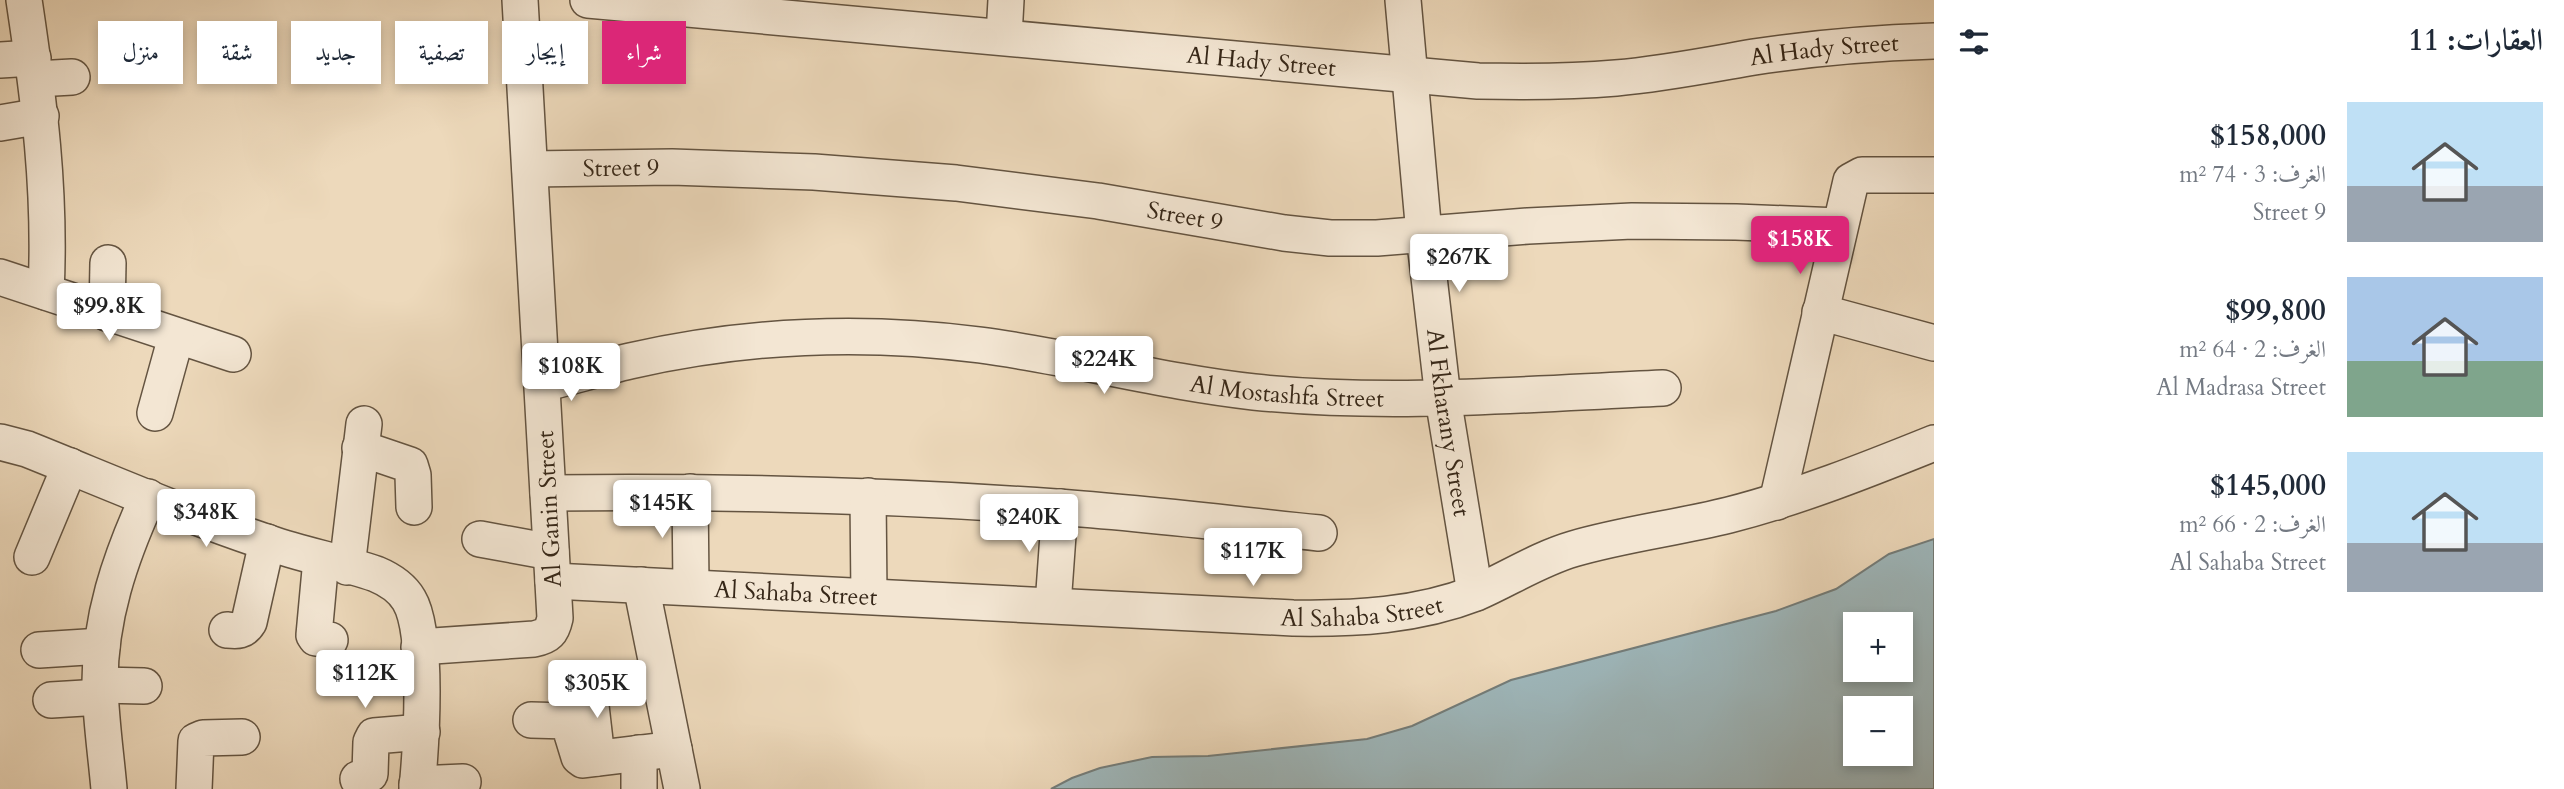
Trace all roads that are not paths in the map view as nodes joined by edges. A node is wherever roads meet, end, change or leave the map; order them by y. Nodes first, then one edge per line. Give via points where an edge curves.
1 (24, 0) edge
2 (520, 0) edge
3 (588, 0) edge
4 (1006, 0) edge
5 (1403, 0) edge
6 (1004, 36) junction
7 (1934, 41) edge
8 (23, 66) edge
9 (72, 76) dead end
10 (1409, 76) junction
11 (41, 116) junction
12 (0, 123) edge
13 (530, 169) junction
14 (1934, 175) edge
15 (1839, 226) junction
16 (1424, 234) junction
17 (108, 263) dead end
18 (0, 277) edge
19 (46, 292) junction
20 (1821, 312) junction
21 (107, 313) junction
22 (176, 337) junction
23 (1934, 343) edge
24 (233, 354) dead end
25 (542, 384) junction
26 (1663, 388) dead end
27 (1443, 398) junction
28 (155, 413) dead end
29 (0, 442) edge
30 (1934, 443) edge
31 (69, 466) junction
32 (690, 492) junction
33 (548, 493) junction
34 (869, 496) junction
35 (148, 497) junction
36 (1777, 502) junction
37 (414, 506) dead end
38 (1060, 507) junction
39 (1319, 533) dead end
40 (480, 539) dead end
41 (267, 542) junction
42 (32, 557) dead end
43 (334, 563) junction
44 (552, 566) junction
45 (641, 585) junction
46 (691, 587) junction
47 (1475, 593) junction
48 (869, 596) junction
49 (1053, 605) junction
50 (227, 630) dead end
51 (330, 640) dead end
52 (102, 646) junction
53 (419, 647) junction
54 (39, 650) dead end
55 (144, 686) dead end
56 (100, 691) junction
57 (51, 700) dead end
58 (591, 706) dead end
59 (531, 720) dead end
60 (422, 732) junction
61 (242, 737) dead end
62 (674, 749) junction
63 (639, 753) junction
64 (597, 758) junction
65 (358, 779) dead end
66 (463, 782) dead end
67 (417, 787) edge
68 (108, 789) edge
69 (194, 789) edge
70 (639, 789) edge
71 (682, 789) edge

1 - 8 street
2 - 13 street, Al Ganin Street
3 - 6 street, Al Hady Street
4 - 6 street
5 - 10 street, Al Fkharany Street
6 - 10 street, Al Hady Street
7 - 10 street, Al Hady Street via 1817,48 1616,78 1547,82
8 - 9 street
8 - 11 street
10 - 16 street, Al Fkharany Street
11 - 12 street
11 - 19 street via 48,204
13 - 16 street, Street 9 via 814,172 1098,201 1330,238
13 - 25 street, Al Ganin Street
14 - 15 street via 1855,178
15 - 16 street, Street 9 via 1632,221
15 - 20 street
16 - 27 street, Al Fkharany Street
17 - 21 street
18 - 19 street
19 - 21 street
20 - 23 street
20 - 36 street
21 - 22 street
22 - 24 street
22 - 28 street
25 - 27 street, Al Mostashfa Street via 717,345 804,337 892,337 979,345 1255,392
25 - 33 street, Al Ganin Street
26 - 27 street, Al Mostashfa Street
27 - 47 street, Al Fkharany Street
29 - 31 street
30 - 36 street, Al Sahaba Street
31 - 35 street
31 - 42 street
32 - 33 street
32 - 34 street
32 - 46 street
33 - 44 street, Al Ganin Street
34 - 38 street
34 - 48 street
35 - 41 street
35 - 52 street via 126,546
36 - 47 street, Al Sahaba Street via 1570,550
37 - 43 street via 413,469 362,436
38 - 39 street
38 - 49 street
40 - 44 street, Al Sahaba Street
41 - 43 street
41 - 50 street via 249,622 238,631
43 - 51 street via 314,635
43 - 53 street via 395,585 409,600
44 - 45 street, Al Sahaba Street
44 - 53 street, Al Ganin Street via 555,618 545,637
45 - 46 street, Al Sahaba Street
45 - 62 street
46 - 48 street, Al Sahaba Street
47 - 49 street, Al Sahaba Street via 1416,611 1355,619
48 - 49 street, Al Sahaba Street
52 - 54 street
52 - 56 street
53 - 60 street
55 - 56 street
56 - 57 street
56 - 68 street
58 - 64 street
59 - 64 street via 566,720 580,758
60 - 65 street via 374,736 370,774
60 - 67 street
61 - 69 street via 196,741
62 - 63 street
62 - 71 street
63 - 64 street
63 - 70 street
66 - 67 street

